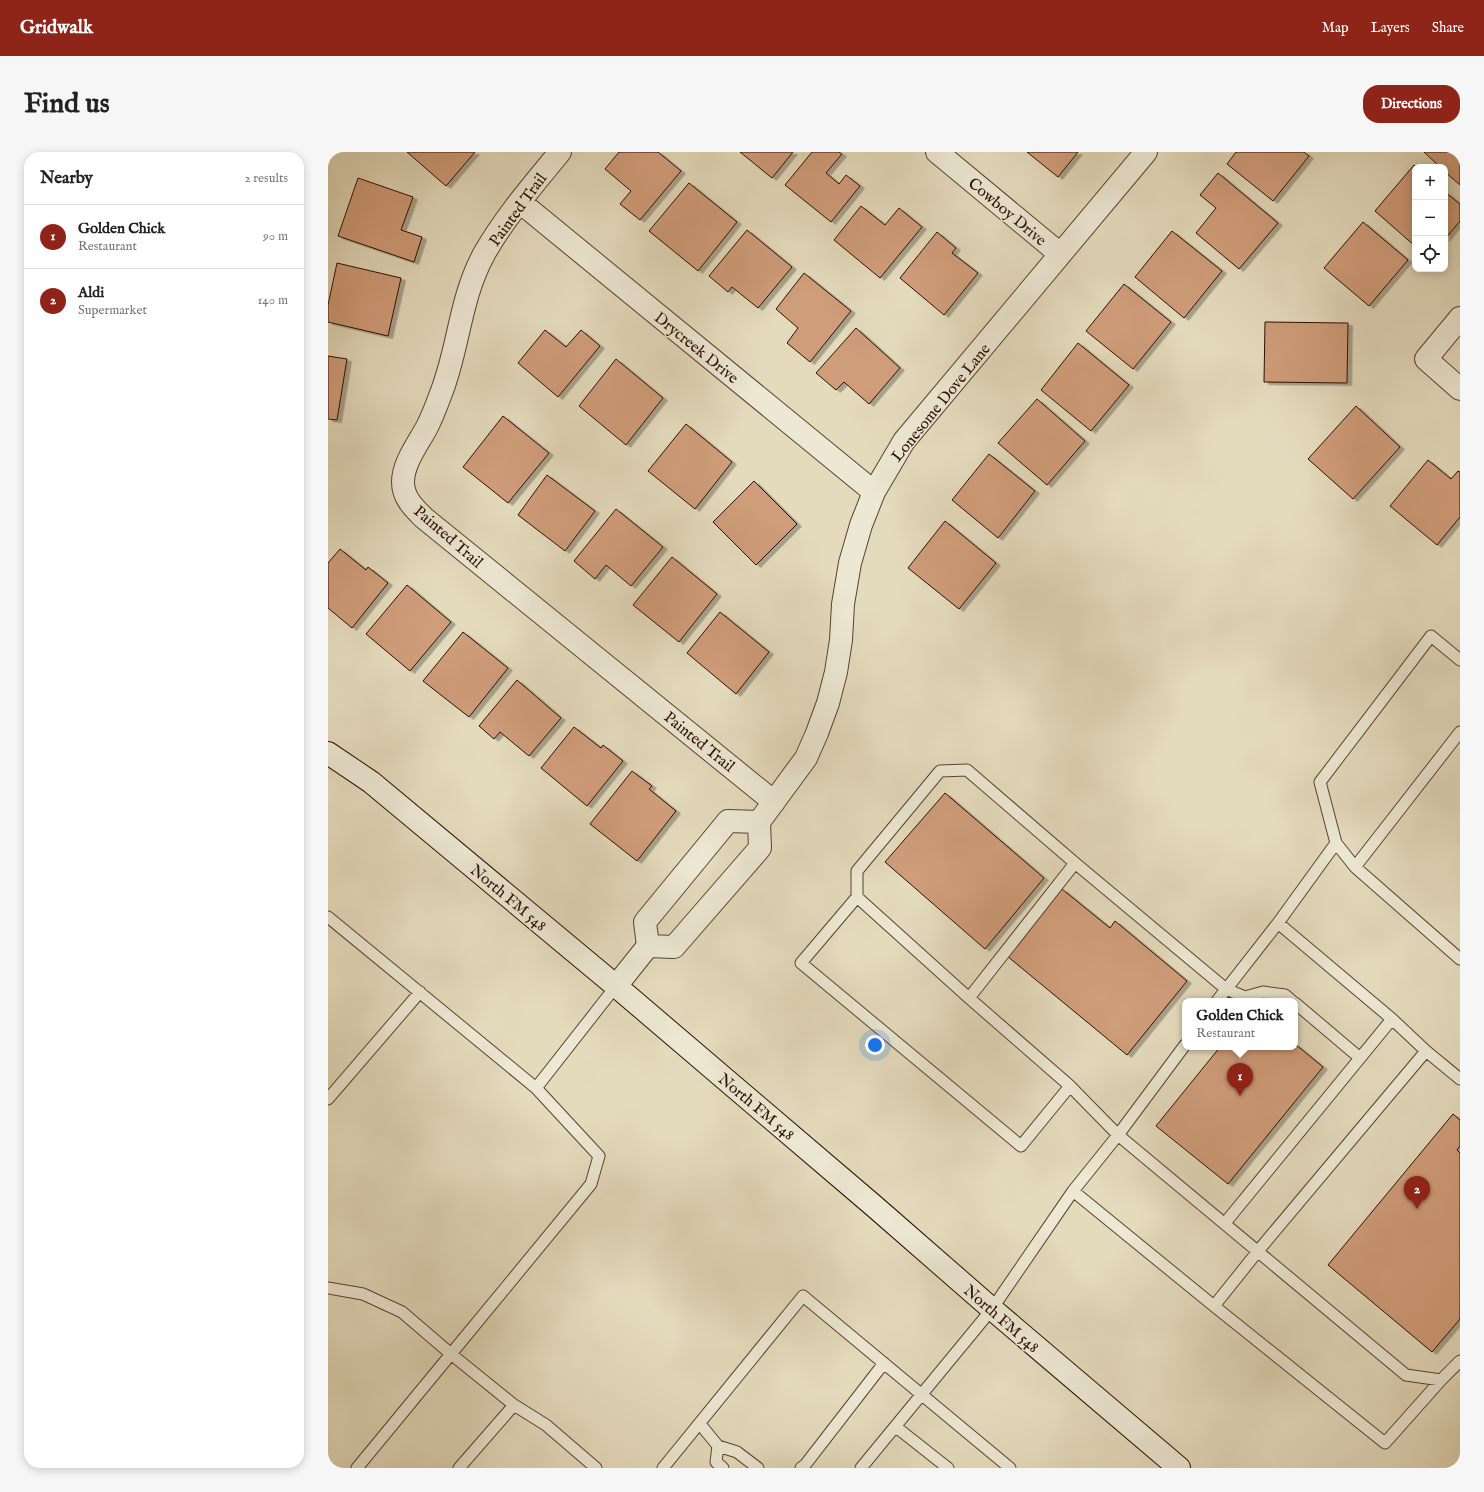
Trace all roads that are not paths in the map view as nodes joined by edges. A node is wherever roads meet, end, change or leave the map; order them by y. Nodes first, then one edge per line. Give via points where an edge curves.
1 (560, 152) edge
2 (938, 152) edge
3 (1146, 152) edge
4 (520, 202) junction
5 (1060, 254) junction
6 (1460, 318) edge
7 (1460, 389) edge
8 (874, 492) junction
9 (1460, 660) edge
10 (1460, 732) edge
11 (328, 753) edge
12 (774, 802) junction
13 (759, 822) junction
14 (1336, 843) junction
15 (1075, 863) junction
16 (1355, 867) junction
17 (857, 897) junction
18 (328, 916) edge
19 (1278, 923) junction
20 (648, 946) junction
21 (1460, 959) edge
22 (616, 986) junction
23 (1226, 989) junction
24 (420, 992) junction
25 (969, 998) junction
26 (1219, 998) edge
27 (1288, 998) edge
28 (1298, 1006) edge
29 (1392, 1019) junction
30 (1182, 1048) edge
31 (1426, 1051) junction
32 (1360, 1058) junction
33 (1460, 1079) edge
34 (1070, 1086) junction
35 (536, 1088) junction
36 (328, 1099) edge
37 (1118, 1135) junction
38 (1073, 1191) junction
39 (1225, 1223) junction
40 (1258, 1251) junction
41 (328, 1288) edge
42 (1214, 1306) junction
43 (992, 1309) junction
44 (452, 1354) junction
45 (1460, 1361) edge
46 (884, 1363) junction
47 (1441, 1380) junction
48 (922, 1394) junction
49 (514, 1405) junction
50 (700, 1424) junction
51 (896, 1427) junction
52 (718, 1446) junction
53 (358, 1468) edge
54 (458, 1468) edge
55 (596, 1468) edge
56 (663, 1468) edge
57 (722, 1468) edge
58 (758, 1468) edge
59 (800, 1468) edge
60 (861, 1468) edge
61 (948, 1468) edge
62 (1010, 1468) edge
63 (1179, 1468) edge

1 - 4 street, Painted Trail
2 - 5 street, Cowboy Drive
3 - 5 street, Lonesome Dove Lane
4 - 8 street, Drycreek Drive
4 - 12 street, Painted Trail via 497,232 483,256 473,281 462,310 450,370 427,426 405,468 403,483 406,495 412,506 424,518
5 - 8 street, Lonesome Dove Lane via 904,441
6 - 7 street via 1426,359
8 - 12 street, Lonesome Dove Lane via 850,564 836,672 828,703 806,758
9 - 14 lane via 1431,636 1320,782
10 - 16 lane
11 - 22 street, North FM 548 via 371,782
12 - 13 street, Lonesome Dove Lane
13 - 20 street via 760,848 674,947
13 - 20 street via 728,822 644,922
14 - 16 lane
14 - 19 lane
15 - 17 lane via 967,770 940,771 857,871
15 - 23 lane
15 - 25 lane
16 - 21 lane
17 - 25 lane
17 - 34 lane via 801,963 1021,1146
18 - 24 lane
19 - 23 lane
19 - 29 lane
20 - 22 street
22 - 35 lane
22 - 43 street, North FM 548
23 - 26 lane
23 - 27 lane via 1245,997 1263,992
24 - 35 lane
24 - 36 lane
25 - 34 lane
28 - 32 lane
29 - 31 lane
29 - 32 lane
30 - 37 lane
31 - 33 lane
31 - 40 lane
32 - 39 lane
34 - 37 lane
35 - 44 lane via 599,1156 591,1184
37 - 38 lane
37 - 39 lane
38 - 42 lane
38 - 43 lane
39 - 40 lane
40 - 42 lane
40 - 47 lane via 1406,1375
41 - 44 lane via 363,1294 402,1312
42 - 47 lane via 1385,1443
43 - 48 lane
43 - 63 street, North FM 548
44 - 49 lane
44 - 53 lane
45 - 47 lane
46 - 48 lane
46 - 50 lane via 803,1296
46 - 59 lane via 805,1465
48 - 51 lane
48 - 62 lane
49 - 54 lane
49 - 55 lane via 546,1425
50 - 52 lane
50 - 56 lane
51 - 60 lane
51 - 61 lane
52 - 57 lane via 716,1462
52 - 58 lane via 737,1452

